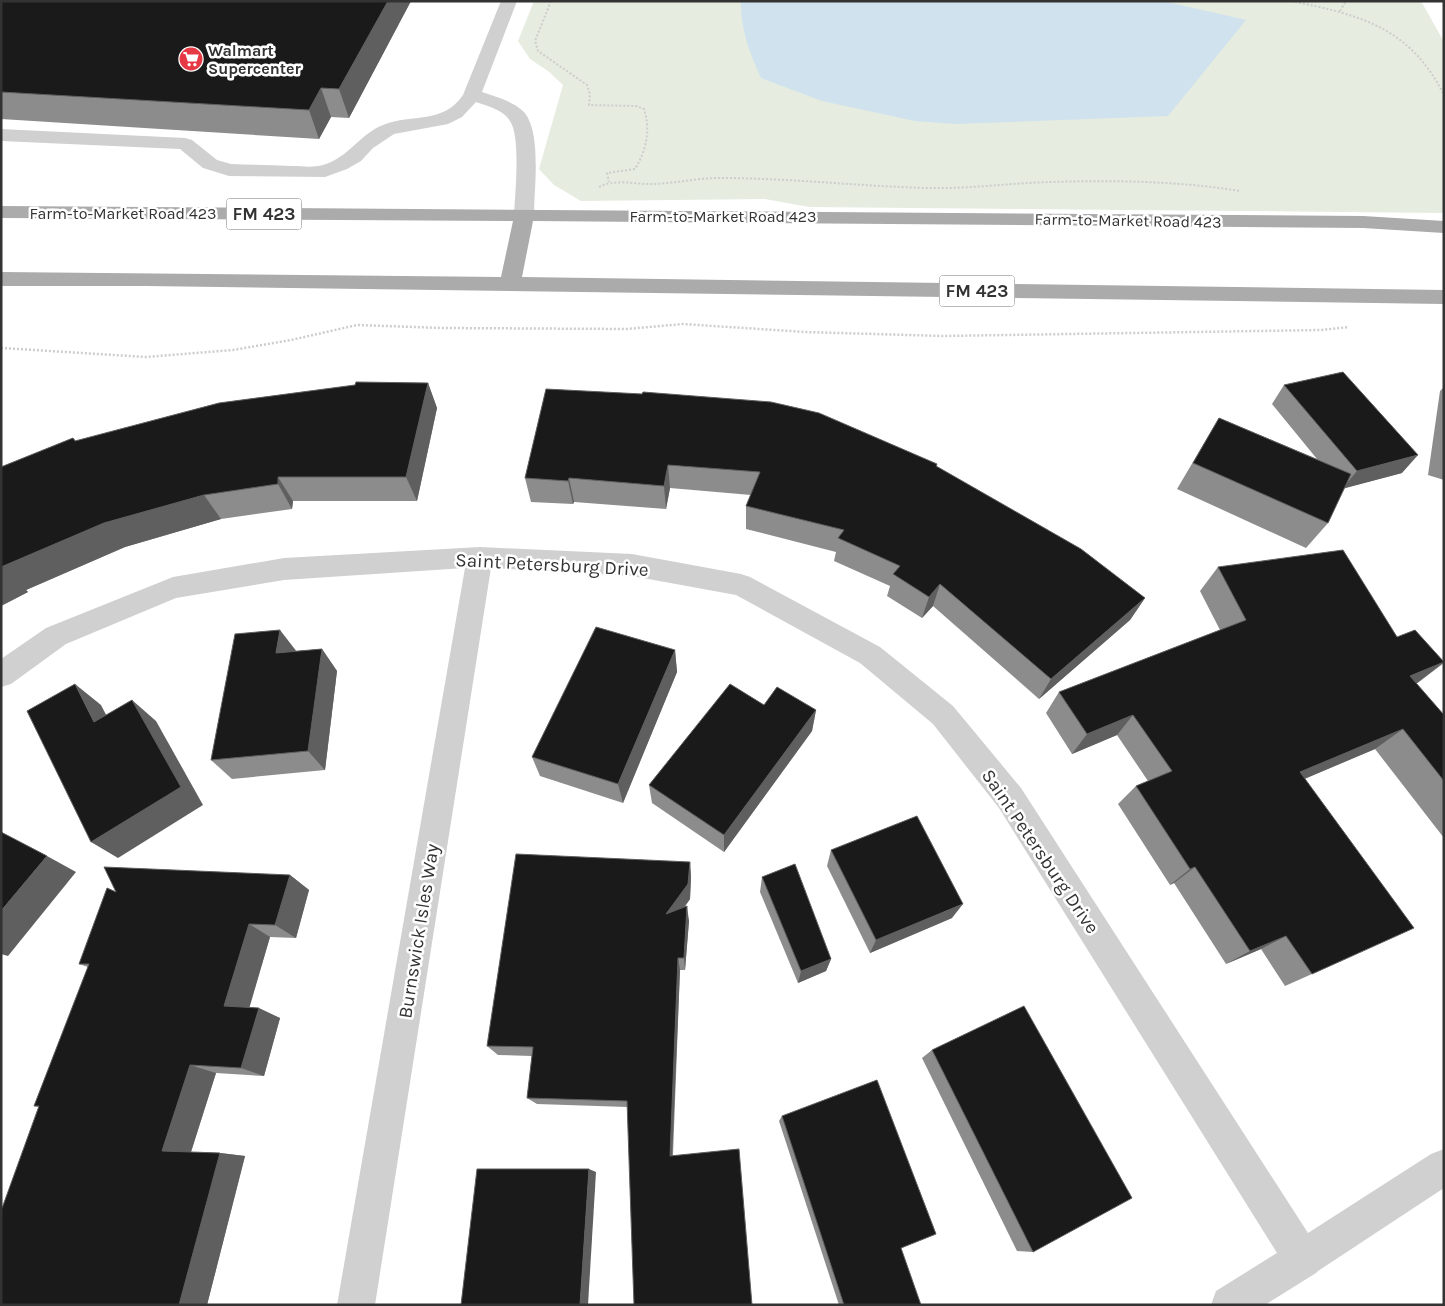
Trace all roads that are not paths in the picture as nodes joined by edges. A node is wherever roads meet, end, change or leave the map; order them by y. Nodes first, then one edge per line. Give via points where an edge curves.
1 (509, 1) edge
2 (472, 95) junction
3 (1, 135) edge
4 (1, 212) edge
5 (524, 215) junction
6 (1444, 227) edge
7 (1, 279) edge
8 (510, 284) junction
9 (1444, 297) edge
10 (480, 556) junction
11 (1, 676) edge
12 (1444, 1167) edge
13 (1303, 1260) junction
14 (356, 1305) edge
15 (1230, 1305) edge

1 - 2 street
2 - 3 street via 456,114 442,120 389,129 378,134 354,157 325,171 229,170 210,164 185,144
2 - 5 street via 504,106 519,117 525,139
4 - 5 main road, Farm-to-Market Road 423 / FM 423
5 - 6 main road, Farm-to-Market Road 423 / FM 423 via 1363,222
5 - 8 main road
7 - 8 main road, FM 423
8 - 9 main road, FM 423
10 - 11 street, Saint Petersburg Drive via 284,569 173,588 56,636
10 - 13 street, Saint Petersburg Drive via 632,565 741,584 870,655 943,715 1010,798
10 - 14 street, Burnswick Isles Way
12 - 13 street
13 - 15 street

